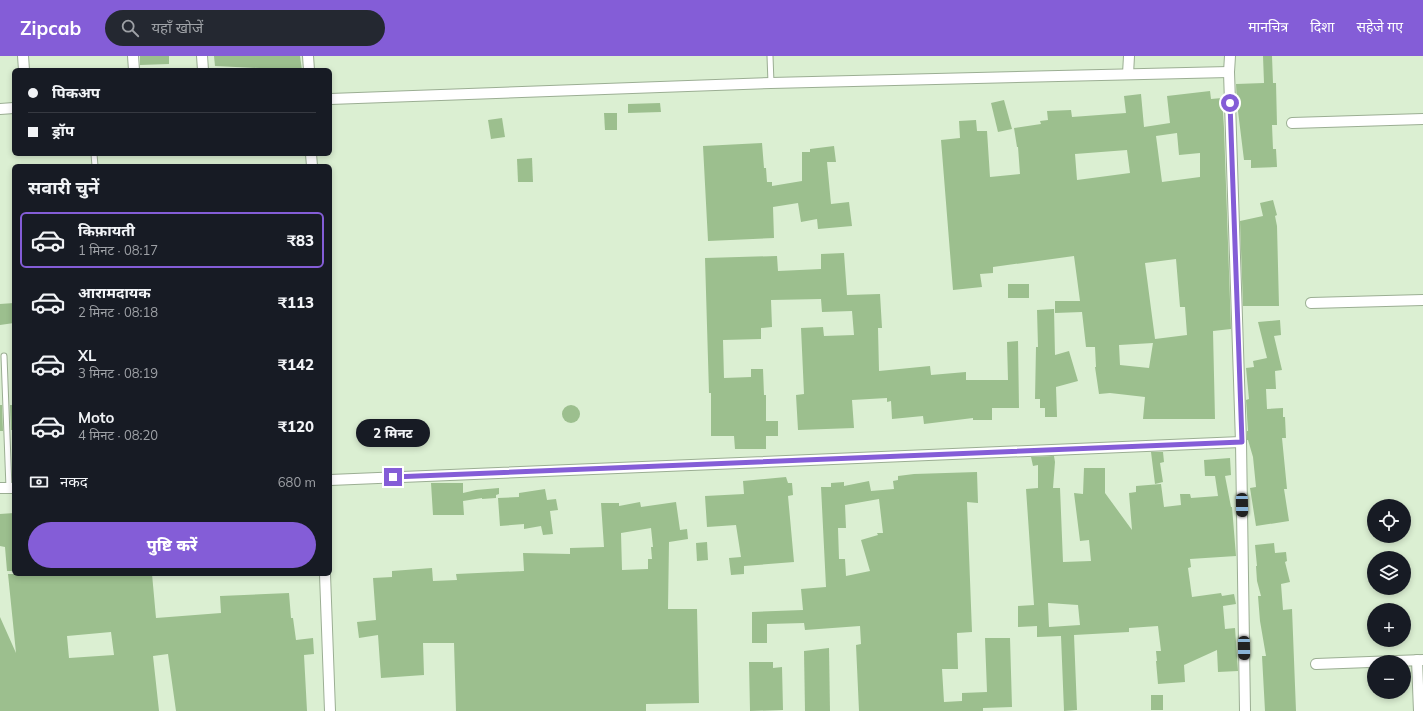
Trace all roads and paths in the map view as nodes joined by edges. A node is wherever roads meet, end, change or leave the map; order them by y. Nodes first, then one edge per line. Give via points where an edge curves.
1 (23, 56) edge
2 (133, 56) edge
3 (202, 56) edge
4 (308, 56) edge
5 (770, 56) edge
6 (1128, 56) edge
7 (1230, 56) edge
8 (24, 68) edge
9 (134, 68) edge
10 (203, 68) edge
11 (309, 68) edge
12 (1229, 72) junction
13 (1128, 74) junction
14 (771, 83) junction
15 (332, 99) edge
16 (12, 108) edge
17 (0, 109) edge
18 (1423, 119) edge
19 (1292, 123) dead end
20 (1423, 300) edge
21 (1311, 303) dead end
22 (4, 356) dead end
23 (1242, 442) junction
24 (332, 480) edge
25 (8, 488) edge
26 (325, 576) edge
27 (1420, 660) edge
28 (1316, 664) dead end
29 (330, 711) edge
30 (1245, 711) edge
31 (1419, 711) edge

1 - 8 street
2 - 9 street
3 - 10 street
4 - 11 street
5 - 14 lane
6 - 13 street
7 - 12 street
12 - 13 street
12 - 23 street
13 - 14 street
14 - 15 street
16 - 17 street
18 - 19 street
20 - 21 street
22 - 25 lane
23 - 24 street
23 - 30 street
26 - 29 street
27 - 28 street
27 - 31 street

